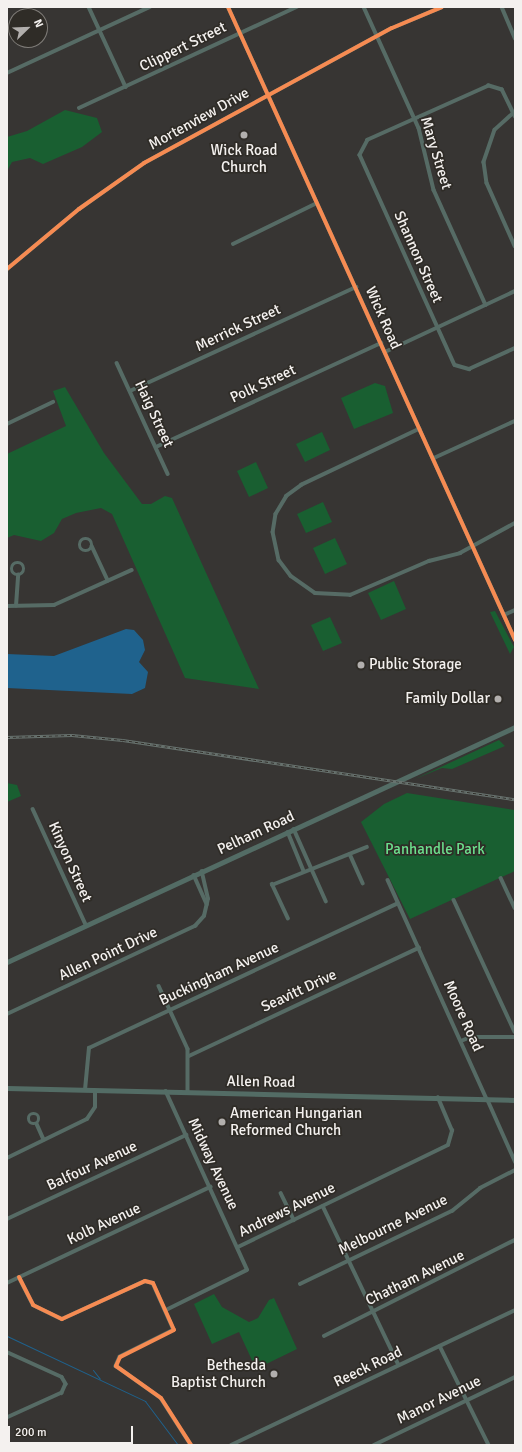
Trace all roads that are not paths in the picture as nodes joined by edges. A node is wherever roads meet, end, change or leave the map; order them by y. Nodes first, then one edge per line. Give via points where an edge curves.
1 (89, 7) edge
2 (150, 7) edge
3 (228, 7) edge
4 (297, 7) edge
5 (364, 7) edge
6 (442, 7) edge
7 (502, 7) edge
8 (100, 30) junction
9 (239, 33) junction
10 (376, 36) junction
11 (515, 38) edge
12 (7, 73) edge
13 (126, 87) junction
14 (268, 95) junction
15 (79, 108) dead end
16 (514, 114) edge
17 (415, 119) junction
18 (317, 203) junction
19 (233, 244) dead end
20 (515, 246) edge
21 (7, 269) edge
22 (356, 287) junction
23 (515, 291) edge
24 (486, 305) junction
25 (438, 328) junction
26 (381, 344) junction
27 (515, 348) edge
28 (385, 352) junction
29 (117, 363) dead end
30 (130, 391) junction
31 (53, 402) dead end
32 (515, 421) edge
33 (7, 424) edge
34 (421, 429) junction
35 (156, 447) junction
36 (434, 458) junction
37 (168, 474) dead end
38 (515, 523) edge
39 (92, 545) dead end
40 (474, 546) junction
41 (132, 570) dead end
42 (18, 575) dead end
43 (108, 581) junction
44 (7, 606) edge
45 (16, 606) junction
46 (515, 610) edge
47 (504, 615) junction
48 (515, 640) edge
49 (515, 727) edge
50 (33, 809) dead end
51 (294, 829) junction
52 (288, 832) junction
53 (367, 847) dead end
54 (350, 854) junction
55 (311, 869) junction
56 (304, 871) junction
57 (202, 872) junction
58 (194, 875) junction
59 (501, 878) dead end
60 (388, 880) dead end
61 (363, 883) dead end
62 (454, 900) dead end
63 (326, 901) dead end
64 (398, 903) junction
65 (206, 904) junction
66 (515, 908) edge
67 (288, 919) dead end
68 (86, 925) junction
69 (419, 948) junction
70 (7, 962) edge
71 (158, 986) dead end
72 (170, 1010) junction
73 (7, 1014) edge
74 (515, 1032) edge
75 (515, 1037) edge
76 (461, 1041) junction
77 (188, 1056) junction
78 (7, 1088) edge
79 (85, 1090) junction
80 (95, 1090) junction
81 (166, 1092) junction
82 (188, 1092) junction
83 (438, 1098) junction
84 (487, 1099) junction
85 (515, 1100) edge
86 (37, 1124) dead end
87 (186, 1135) junction
88 (44, 1140) junction
89 (7, 1158) edge
90 (515, 1162) edge
91 (515, 1170) edge
92 (210, 1187) junction
93 (281, 1193) dead end
94 (323, 1206) junction
95 (7, 1219) edge
96 (294, 1220) junction
97 (515, 1240) edge
98 (238, 1247) junction
99 (350, 1260) junction
100 (20, 1276) junction
101 (7, 1283) edge
102 (300, 1284) dead end
103 (166, 1310) junction
104 (515, 1310) edge
105 (374, 1312) junction
106 (324, 1336) dead end
107 (440, 1346) junction
108 (8, 1353) edge
109 (399, 1365) junction
110 (515, 1377) edge
111 (467, 1400) junction
112 (7, 1418) edge
113 (191, 1445) edge
114 (231, 1445) edge
115 (374, 1445) edge
116 (489, 1445) edge

1 - 8 street
2 - 8 street
3 - 9 street, Wick Road
4 - 9 street, Clippert Street
5 - 10 street, Mary Street
6 - 10 street, Mortenview Drive
7 - 11 street
8 - 12 street
8 - 13 street
9 - 13 street, Clippert Street
9 - 14 street, Wick Road
10 - 14 street, Mortenview Drive
10 - 17 street, Mary Street
13 - 15 street, Clippert Street
14 - 18 street, Wick Road
14 - 21 street, Mortenview Drive via 125,175
16 - 17 street via 496,86 487,86
16 - 20 street via 494,130 484,162 487,183
17 - 24 street, Mary Street via 434,190
17 - 25 street, Shannon Street via 368,140 360,150
18 - 19 street
18 - 22 street, Wick Road
22 - 26 street, Wick Road
22 - 30 street, Merrick Street
23 - 24 street
24 - 25 street
25 - 27 street, Shannon Street via 453,362 462,369
25 - 28 street
26 - 28 street, Wick Road
26 - 35 street, Polk Street
28 - 34 street, Wick Road
29 - 30 street, Haig Street
30 - 35 street, Haig Street
31 - 33 street
32 - 36 street
34 - 36 street, Wick Road
34 - 40 street via 290,493 273,524 274,543 280,561 305,588 341,596
35 - 37 street, Haig Street
36 - 40 street, Wick Road
38 - 40 street
39 - 43 street
40 - 47 street, Wick Road
41 - 43 street
42 - 45 street
43 - 45 street via 54,605
44 - 45 street
46 - 47 street
47 - 48 street, Wick Road
49 - 51 main road, Pelham Road
50 - 68 street, Kinyon Street
51 - 52 main road, Pelham Road
51 - 55 street
52 - 56 street
52 - 57 main road, Pelham Road
53 - 54 street
54 - 55 street
54 - 61 street
55 - 56 street
55 - 63 street
56 - 67 street via 272,884
57 - 58 main road, Pelham Road
57 - 65 street, Allen Point Drive via 208,887
58 - 65 street
58 - 68 main road, Pelham Road
59 - 66 street
60 - 64 street, Moore Road
62 - 74 street
64 - 69 street, Moore Road
64 - 72 street, Buckingham Avenue
65 - 73 street, Allen Point Drive via 204,916 190,930
68 - 70 main road, Pelham Road
69 - 76 street, Moore Road
69 - 77 street, Seavitt Drive
71 - 72 street
72 - 77 street
72 - 79 street, Buckingham Avenue via 88,1049
75 - 76 street via 470,1037
76 - 84 street, Moore Road
77 - 82 street
78 - 79 main road, Allen Road
79 - 80 main road, Allen Road
80 - 81 main road, Allen Road
80 - 88 street via 95,1107 87,1119
81 - 82 main road, Allen Road
81 - 87 street, Midway Avenue
82 - 83 main road, Allen Road
83 - 84 main road, Allen Road
83 - 94 street, Andrews Avenue via 452,1131 448,1145
84 - 85 main road, Allen Road
84 - 90 street, Moore Road
86 - 88 street
87 - 92 street, Midway Avenue
87 - 95 street, Balfour Avenue
88 - 89 street
91 - 99 street, Melbourne Avenue via 480,1188 452,1211
92 - 98 street, Midway Avenue
92 - 100 street, Kolb Avenue
93 - 96 street
94 - 96 street, Andrews Avenue
94 - 99 street
96 - 98 street, Andrews Avenue
97 - 105 street, Chatham Avenue
98 - 103 street, Andrews Avenue via 247,1266 244,1272
99 - 102 street, Melbourne Avenue
99 - 105 street
100 - 101 street, Kolb Avenue
100 - 103 street via 33,1305 60,1319 148,1280 153,1283
103 - 113 street via 173,1332 120,1357 116,1366 161,1398
104 - 107 street, Reeck Road
105 - 106 street, Chatham Avenue
105 - 109 street
107 - 109 street, Reeck Road
107 - 111 street
108 - 112 street via 62,1377 66,1387 62,1393
109 - 114 street, Reeck Road
110 - 111 street, Manor Avenue
111 - 115 street, Manor Avenue
111 - 116 street

